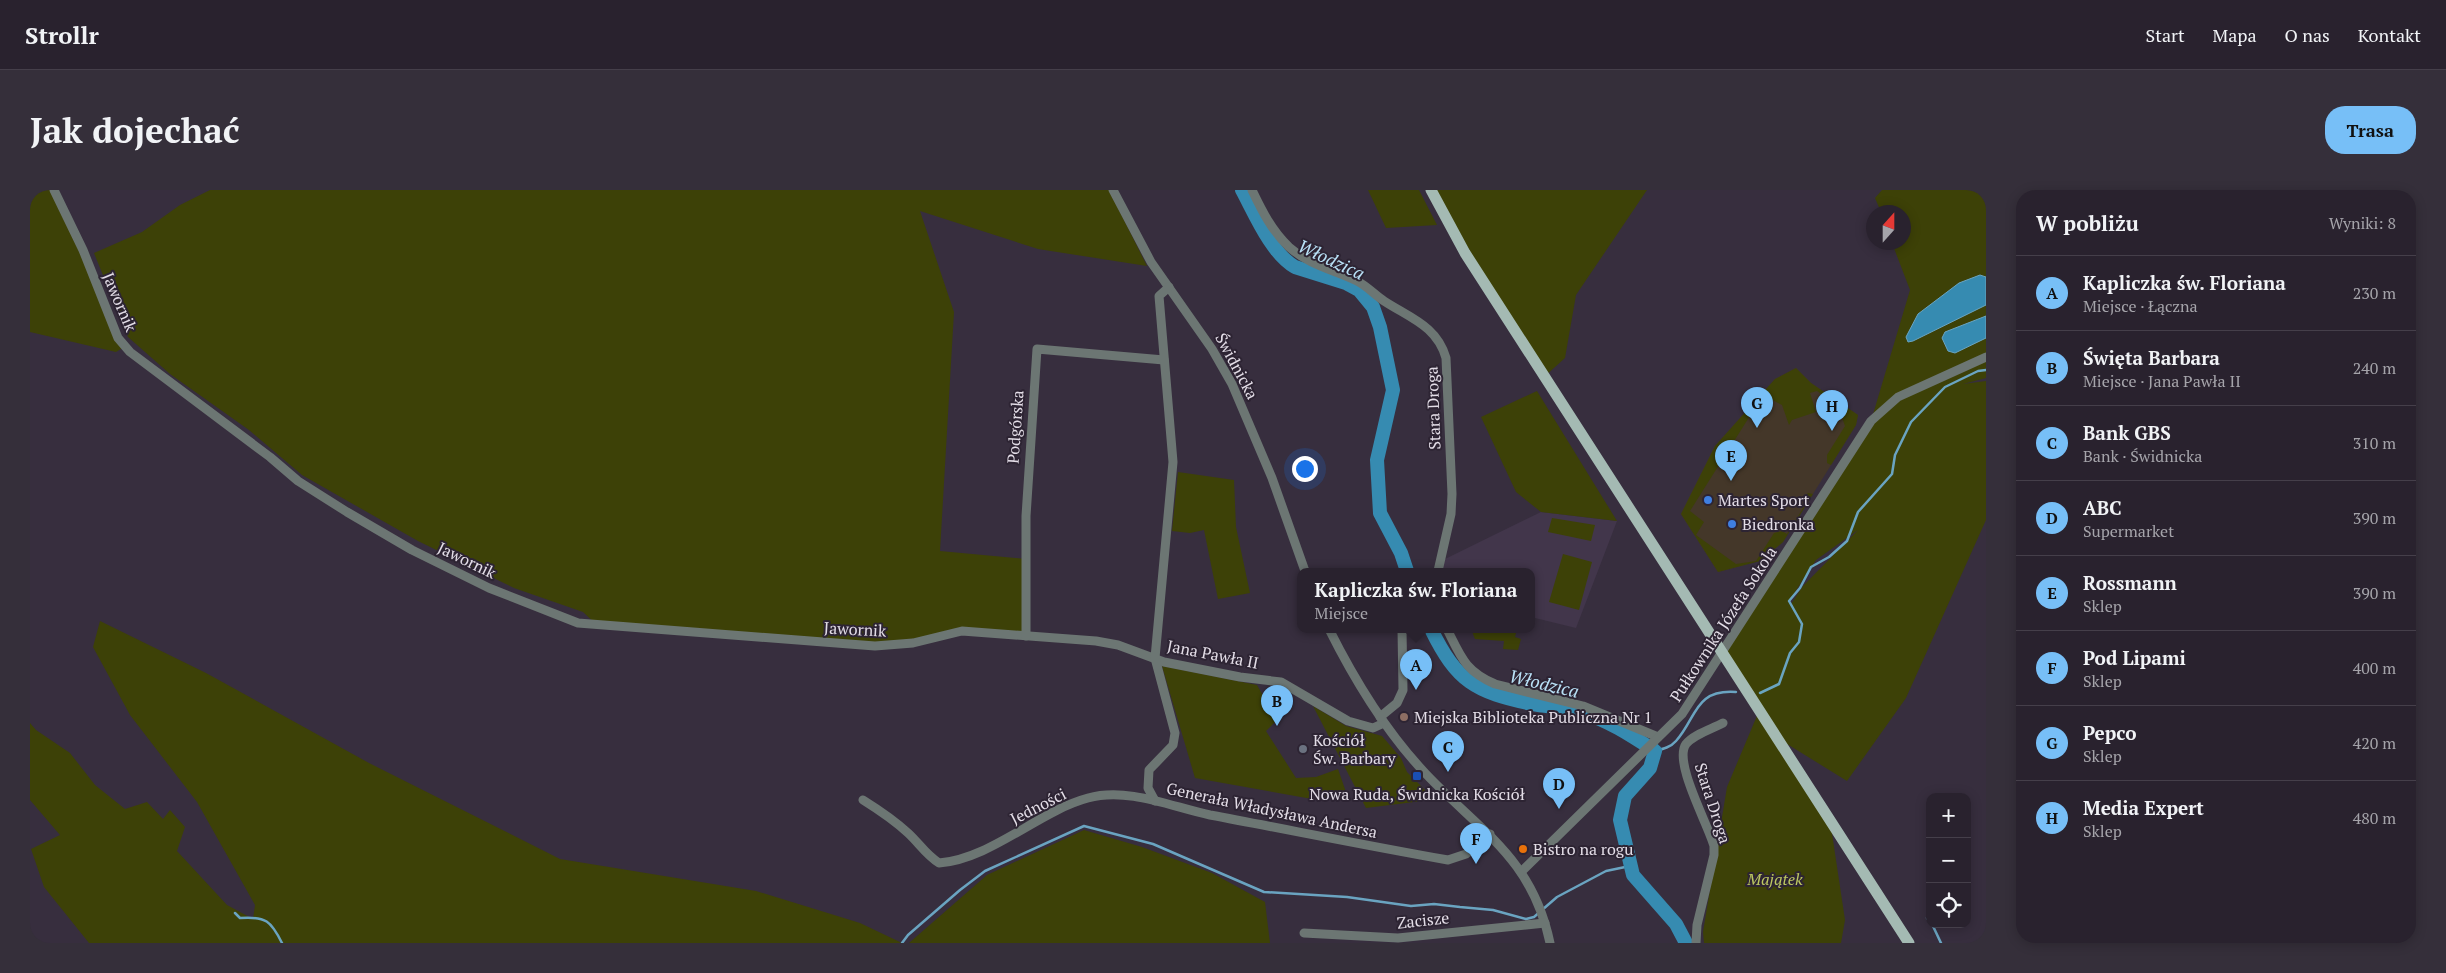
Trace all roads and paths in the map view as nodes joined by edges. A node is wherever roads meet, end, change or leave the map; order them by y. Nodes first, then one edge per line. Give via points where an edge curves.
1 (54, 190) edge
2 (1114, 190) edge
3 (1252, 190) edge
4 (1430, 190) edge
5 (1169, 287) junction
6 (1986, 357) edge
7 (1164, 360) junction
8 (1304, 568) edge
9 (1439, 568) edge
10 (1331, 633) edge
11 (1402, 633) edge
12 (1449, 633) edge
13 (1026, 636) junction
14 (1722, 653) junction
15 (1155, 658) junction
16 (1382, 720) junction
17 (1723, 723) dead end
18 (1655, 739) junction
19 (863, 800) dead end
20 (1155, 801) junction
21 (1490, 834) junction
22 (1521, 872) junction
23 (1545, 923) junction
24 (1304, 933) dead end
25 (1550, 943) edge
26 (1696, 943) edge
27 (1909, 943) edge

1 - 13 street, Jawornik via 124,346 298,481 412,550 489,588 578,623 599,626 875,646 913,643 962,631
2 - 5 street, Świdnicka via 1140,244
3 - 9 street, Stara Droga via 1264,216 1289,247 1307,261 1357,281 1418,319 1443,347 1452,494 1451,514
4 - 14 main road via 1470,262
5 - 7 street, Generała Władysława Andersa via 1158,296
5 - 8 street, Świdnicka via 1232,384 1272,478
6 - 14 street, Pułkownika Józefa Sokola via 1898,397 1872,422
7 - 13 street, Podgórska via 1037,349 1026,516
7 - 15 street, Generała Władysława Andersa via 1173,462
10 - 16 street
11 - 16 street via 1403,690 1397,703
12 - 18 street via 1462,661 1478,676 1495,684 1601,712
13 - 15 street, Jana Pawła II via 1118,644
14 - 18 street, Pułkownika Józefa Sokola via 1682,714
14 - 27 main road
15 - 16 street, Jana Pawła II via 1240,677 1281,682 1348,720 1373,728
15 - 20 street, Generała Władysława Andersa via 1175,733 1173,745 1148,770 1148,788
16 - 21 street via 1426,774
17 - 26 street, Stara Droga via 1692,739 1683,753 1685,771 1714,846
18 - 22 street, Pułkownika Józefa Sokola
19 - 20 street, Jedności via 910,834 939,863 973,854 1088,798 1121,796
20 - 21 street, Generała Władysława Andersa via 1448,860 1466,854
21 - 22 street
22 - 23 street
23 - 24 street, Zacisze via 1398,938
23 - 25 street

